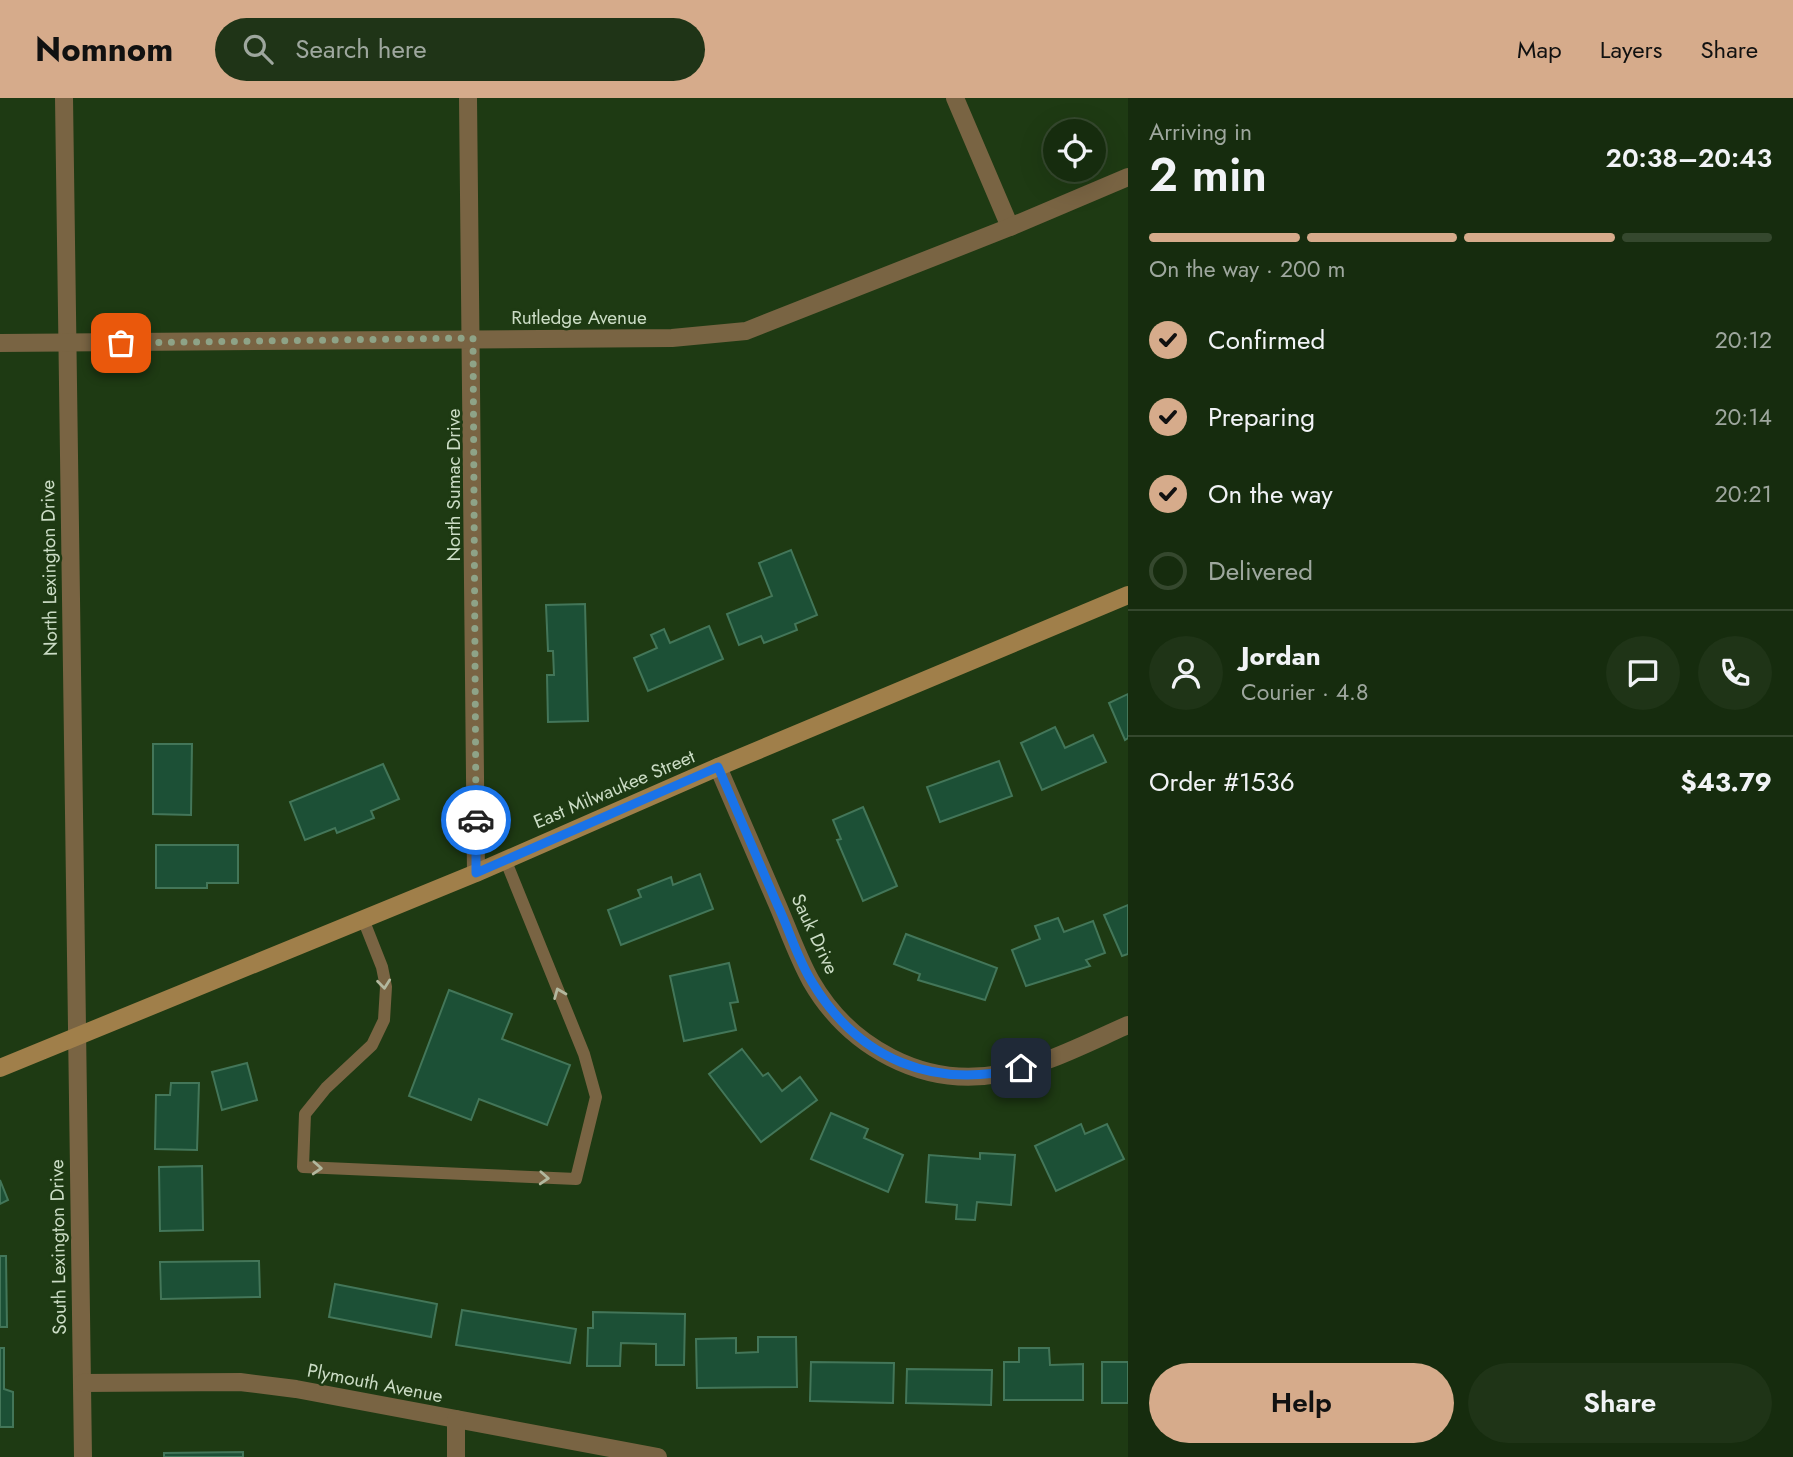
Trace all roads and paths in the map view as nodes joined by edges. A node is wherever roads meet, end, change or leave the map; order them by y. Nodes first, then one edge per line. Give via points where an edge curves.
1 (64, 98) edge
2 (468, 98) edge
3 (955, 98) edge
4 (1128, 177) edge
5 (1010, 227) junction
6 (473, 338) junction
7 (0, 343) edge
8 (67, 344) junction
9 (1128, 595) edge
10 (718, 767) junction
11 (505, 859) junction
12 (476, 873) junction
13 (363, 919) junction
14 (1128, 1025) edge
15 (76, 1037) junction
16 (0, 1068) edge
17 (82, 1383) junction
18 (456, 1419) junction
19 (83, 1457) edge
20 (457, 1457) edge
21 (658, 1457) edge

1 - 8 street, North Lexington Drive
2 - 6 street, North Sumac Drive
3 - 5 street
4 - 5 street, Rutledge Avenue
5 - 6 street, Rutledge Avenue via 746,331 672,338
6 - 8 street, Rutledge Avenue
6 - 12 street, North Sumac Drive
7 - 8 street, Rutledge Avenue
8 - 15 street, North Lexington Drive
9 - 10 main road, East Milwaukee Street
10 - 11 main road, East Milwaukee Street
10 - 14 street, Sauk Drive via 811,981 860,1040 886,1056 954,1077 1021,1068
11 - 12 main road, East Milwaukee Street
13 -> 11 lane via 382,967 384,1020 372,1045 305,1114 303,1167 576,1179 596,1097 584,1054
12 - 13 main road, East Milwaukee Street
13 - 15 main road, East Milwaukee Street
15 - 16 main road, East Milwaukee Street
15 - 17 street, South Lexington Drive
17 - 18 street, Plymouth Avenue via 240,1382
17 - 19 street, South Lexington Drive
18 - 20 street
18 - 21 street, Plymouth Avenue

